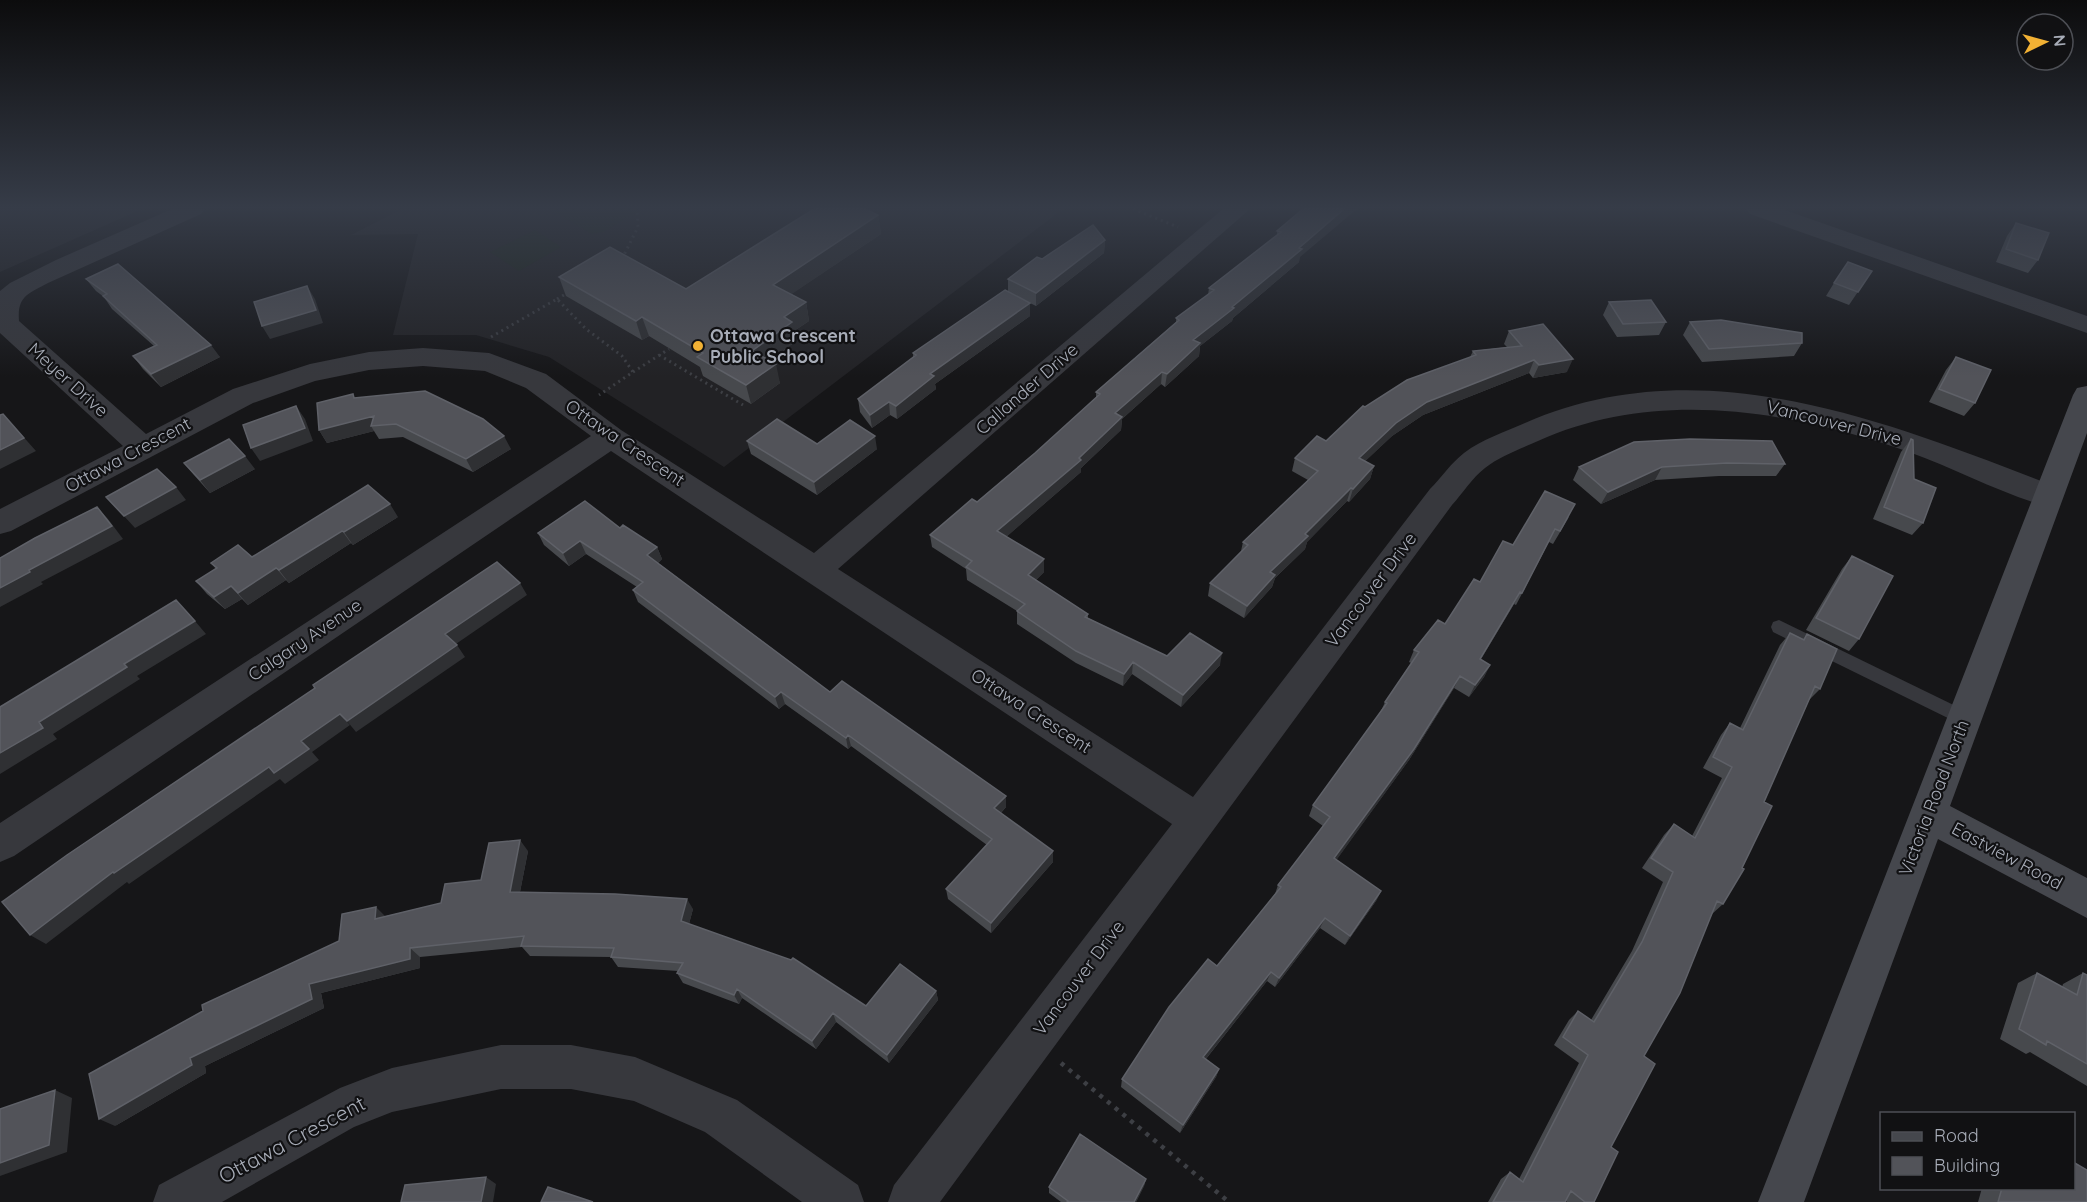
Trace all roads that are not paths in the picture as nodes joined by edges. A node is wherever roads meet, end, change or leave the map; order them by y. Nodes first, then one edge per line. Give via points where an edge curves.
1 (66, 265) edge
2 (1172, 265) edge
3 (1917, 265) edge
4 (2087, 325) edge
5 (2087, 395) edge
6 (611, 437) junction
7 (143, 448) junction
8 (2048, 496) junction
9 (0, 523) edge
10 (816, 570) junction
11 (1779, 627) dead end
12 (1964, 718) junction
13 (1928, 814) junction
14 (1197, 819) junction
15 (0, 844) edge
16 (2087, 899) edge
17 (176, 1202) edge
18 (841, 1202) edge
19 (911, 1202) edge
20 (1781, 1202) edge

1 - 7 street, Meyer Drive via 10,295 4,310 6,324
2 - 10 street, Callander Drive
3 - 4 street
5 - 8 main road, Victoria Road North
6 - 7 street, Ottawa Crescent via 536,381 489,362 423,357 369,361 310,373 243,396
6 - 10 street, Ottawa Crescent
6 - 15 street, Calgary Avenue
7 - 9 street, Ottawa Crescent
8 - 12 main road, Victoria Road North
8 - 14 street, Vancouver Drive via 1917,444 1847,423 1764,405 1637,401 1581,411 1539,425 1474,460 1441,497
10 - 14 street, Ottawa Crescent
11 - 12 lane
12 - 13 main road, Victoria Road North
13 - 16 main road, Eastview Road
13 - 20 main road, Victoria Road North
14 - 19 street, Vancouver Drive
17 - 18 street, Ottawa Crescent via 340,1110 392,1089 501,1066 571,1067 635,1079 721,1116

